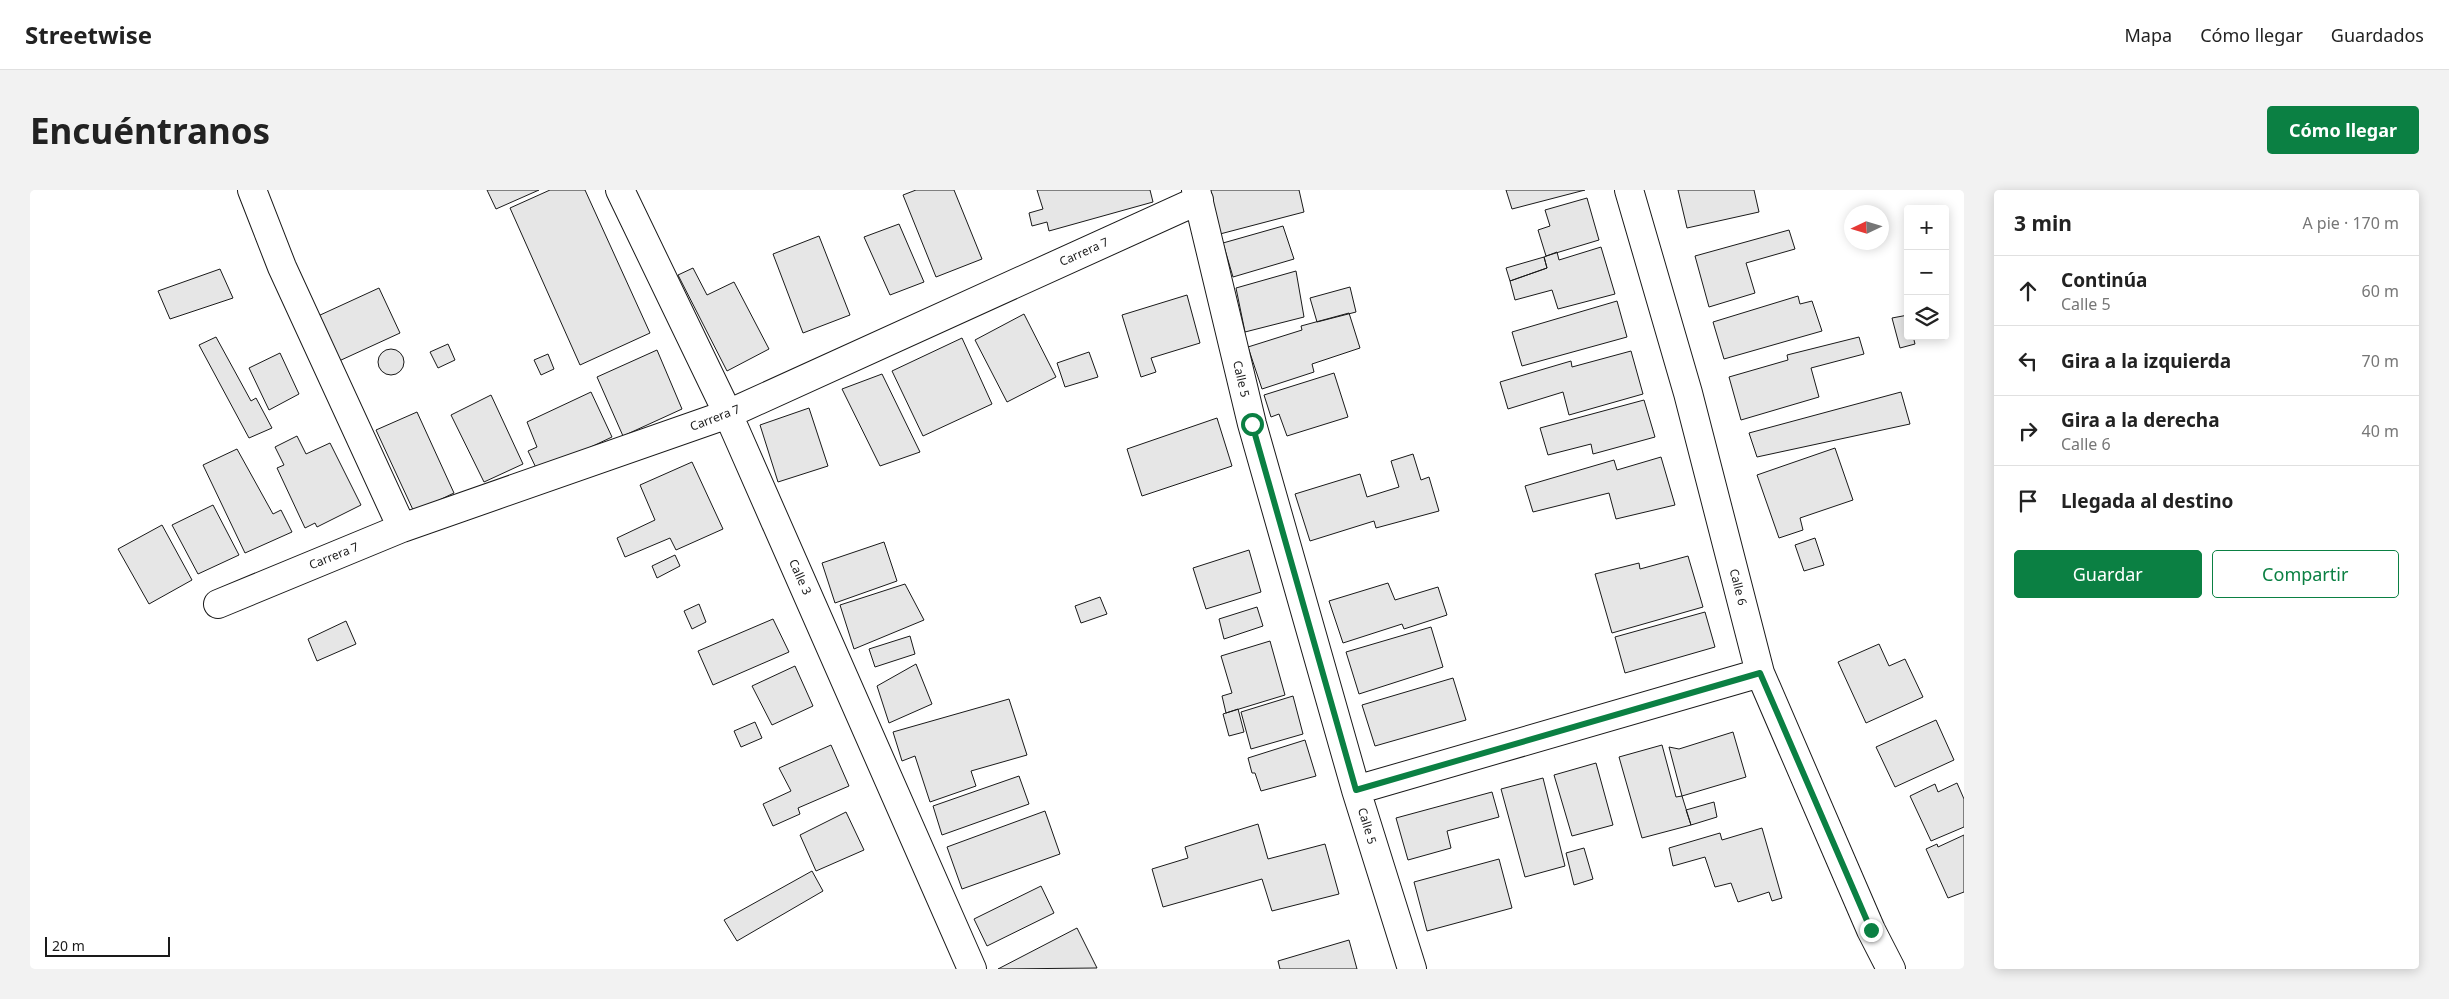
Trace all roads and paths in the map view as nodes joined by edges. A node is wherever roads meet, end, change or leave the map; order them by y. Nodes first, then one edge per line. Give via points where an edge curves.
1 (252, 190) edge
2 (620, 190) edge
3 (1629, 190) edge
4 (1197, 195) edge
5 (728, 414) junction
6 (402, 528) junction
7 (218, 604) dead end
8 (1760, 673) junction
9 (1356, 790) junction
10 (972, 969) edge
11 (1412, 969) edge
12 (1891, 969) edge

1 - 6 street via 282,267
2 - 5 street, Calle 3
3 - 8 street, Calle 6 via 1688,393
4 - 5 street, Carrera 7
4 - 9 street, Calle 5 via 1252,424
5 - 6 street, Carrera 7
5 - 10 street, Calle 3
6 - 7 street, Carrera 7
8 - 9 street
8 - 12 street, Calle 6 via 1871,930
9 - 11 street, Calle 5

